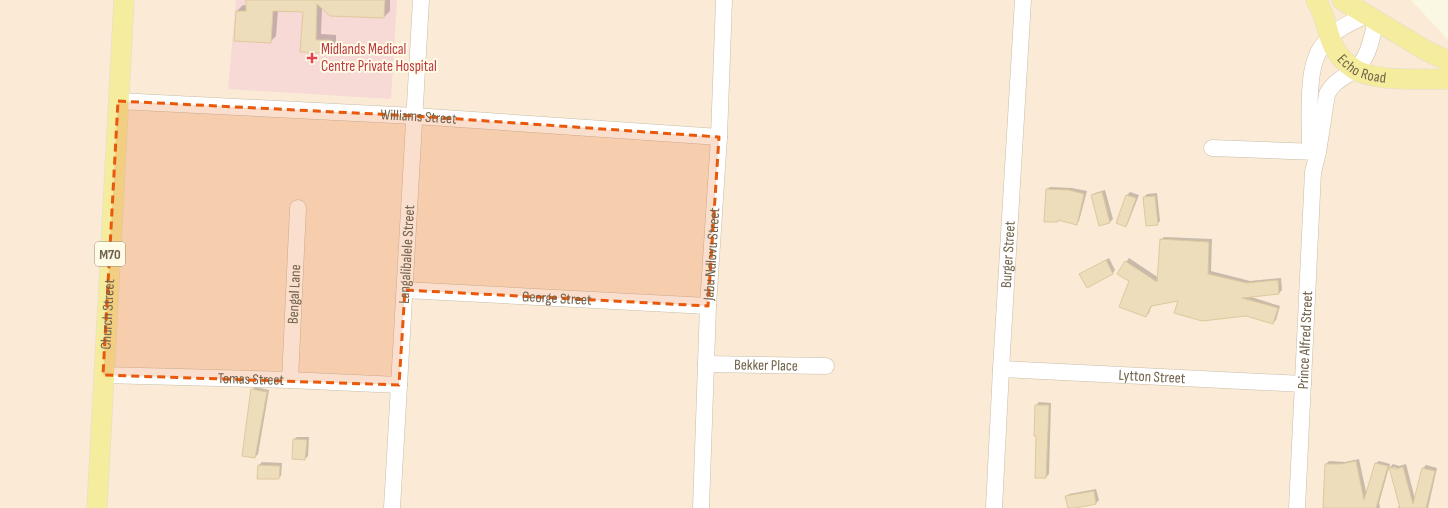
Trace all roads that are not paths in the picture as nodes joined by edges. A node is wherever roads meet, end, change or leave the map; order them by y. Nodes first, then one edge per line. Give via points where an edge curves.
1 (124, 0) edge
2 (421, 0) edge
3 (724, 0) edge
4 (1023, 0) edge
5 (1316, 0) edge
6 (1342, 0) edge
7 (1371, 18) junction
8 (1330, 36) junction
9 (1448, 61) edge
10 (1354, 69) junction
11 (1448, 79) edge
12 (118, 101) junction
13 (415, 116) junction
14 (720, 137) junction
15 (1212, 148) dead end
16 (1314, 151) junction
17 (298, 208) dead end
18 (405, 290) junction
19 (708, 306) junction
20 (706, 364) junction
21 (826, 366) dead end
22 (1001, 369) junction
23 (103, 375) junction
24 (290, 380) junction
25 (1303, 384) junction
26 (399, 385) junction
27 (97, 508) edge
28 (392, 508) edge
29 (701, 508) edge
30 (994, 508) edge
31 (1297, 508) edge

1 - 12 main road, Church Street / M70
2 - 13 street, Langalibalele Street
3 - 14 street, Jabu Ndlovu Street
4 - 22 street, Burger Street
5 - 8 main road, Echo Road via 1321,7
6 - 7 main road
7 - 8 street, Prince Alfred Street via 1350,23
7 - 9 main road
7 - 10 street, Prince Alfred Street via 1367,52 1361,64
8 - 10 main road, Echo Road via 1334,48
8 - 16 street, Prince Alfred Street via 1316,58 1311,81
10 - 11 main road, Echo Road via 1387,78
10 - 16 street, Prince Alfred Street via 1330,87
12 - 13 street, Williams Street
12 - 23 main road, Church Street / M70
13 - 14 street, Williams Street
13 - 18 street, Langalibalele Street
14 - 19 street, Jabu Ndlovu Street
15 - 16 street
16 - 25 street, Prince Alfred Street
17 - 24 street, Bengal Lane
18 - 19 street, George Street
18 - 26 street, Langalibalele Street
19 - 20 street, Jabu Ndlovu Street
20 - 21 street, Bekker Place
20 - 29 street, Jabu Ndlovu Street
22 - 25 street, Lytton Street
22 - 30 street, Burger Street
23 - 24 street, Tomas Street
23 - 27 main road, Church Street / M70
24 - 26 street, Tomas Street
25 - 31 street, Prince Alfred Street
26 - 28 street, Langalibalele Street

